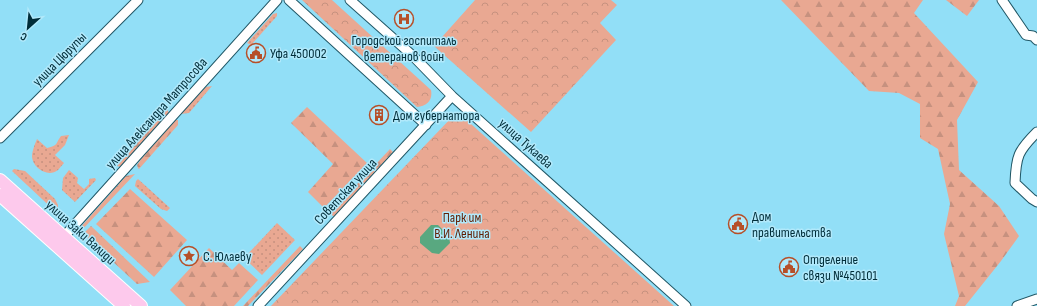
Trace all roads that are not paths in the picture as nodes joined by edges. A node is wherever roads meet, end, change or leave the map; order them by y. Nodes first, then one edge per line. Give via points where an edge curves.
1 (138, 0) edge
2 (277, 0) edge
3 (289, 0) edge
4 (350, 0) edge
5 (1002, 0) edge
6 (1037, 40) edge
7 (452, 96) junction
8 (426, 125) junction
9 (1037, 132) edge
10 (0, 138) edge
11 (0, 180) edge
12 (0, 195) edge
13 (1037, 202) edge
14 (60, 241) junction
15 (1037, 299) edge
16 (124, 306) edge
17 (142, 306) edge
18 (258, 306) edge
19 (686, 306) edge
20 (1018, 306) edge

1 - 10 street, улица Цюрупы
2 - 14 street, улица Александра Матросова
3 - 8 street
4 - 7 street, улица Тукаева via 413,56
5 - 6 street via 1026,35
7 - 8 street, Советская улица
7 - 19 street, улица Тукаева
8 - 18 street, Советская улица
9 - 13 street via 1021,149 1017,158 1015,183
11 - 14 main road, улица Заки Валиди
12 - 14 main road, улица Заки Валиди
14 - 16 main road, улица Заки Валиди
14 - 17 main road, улица Заки Валиди
15 - 20 street

